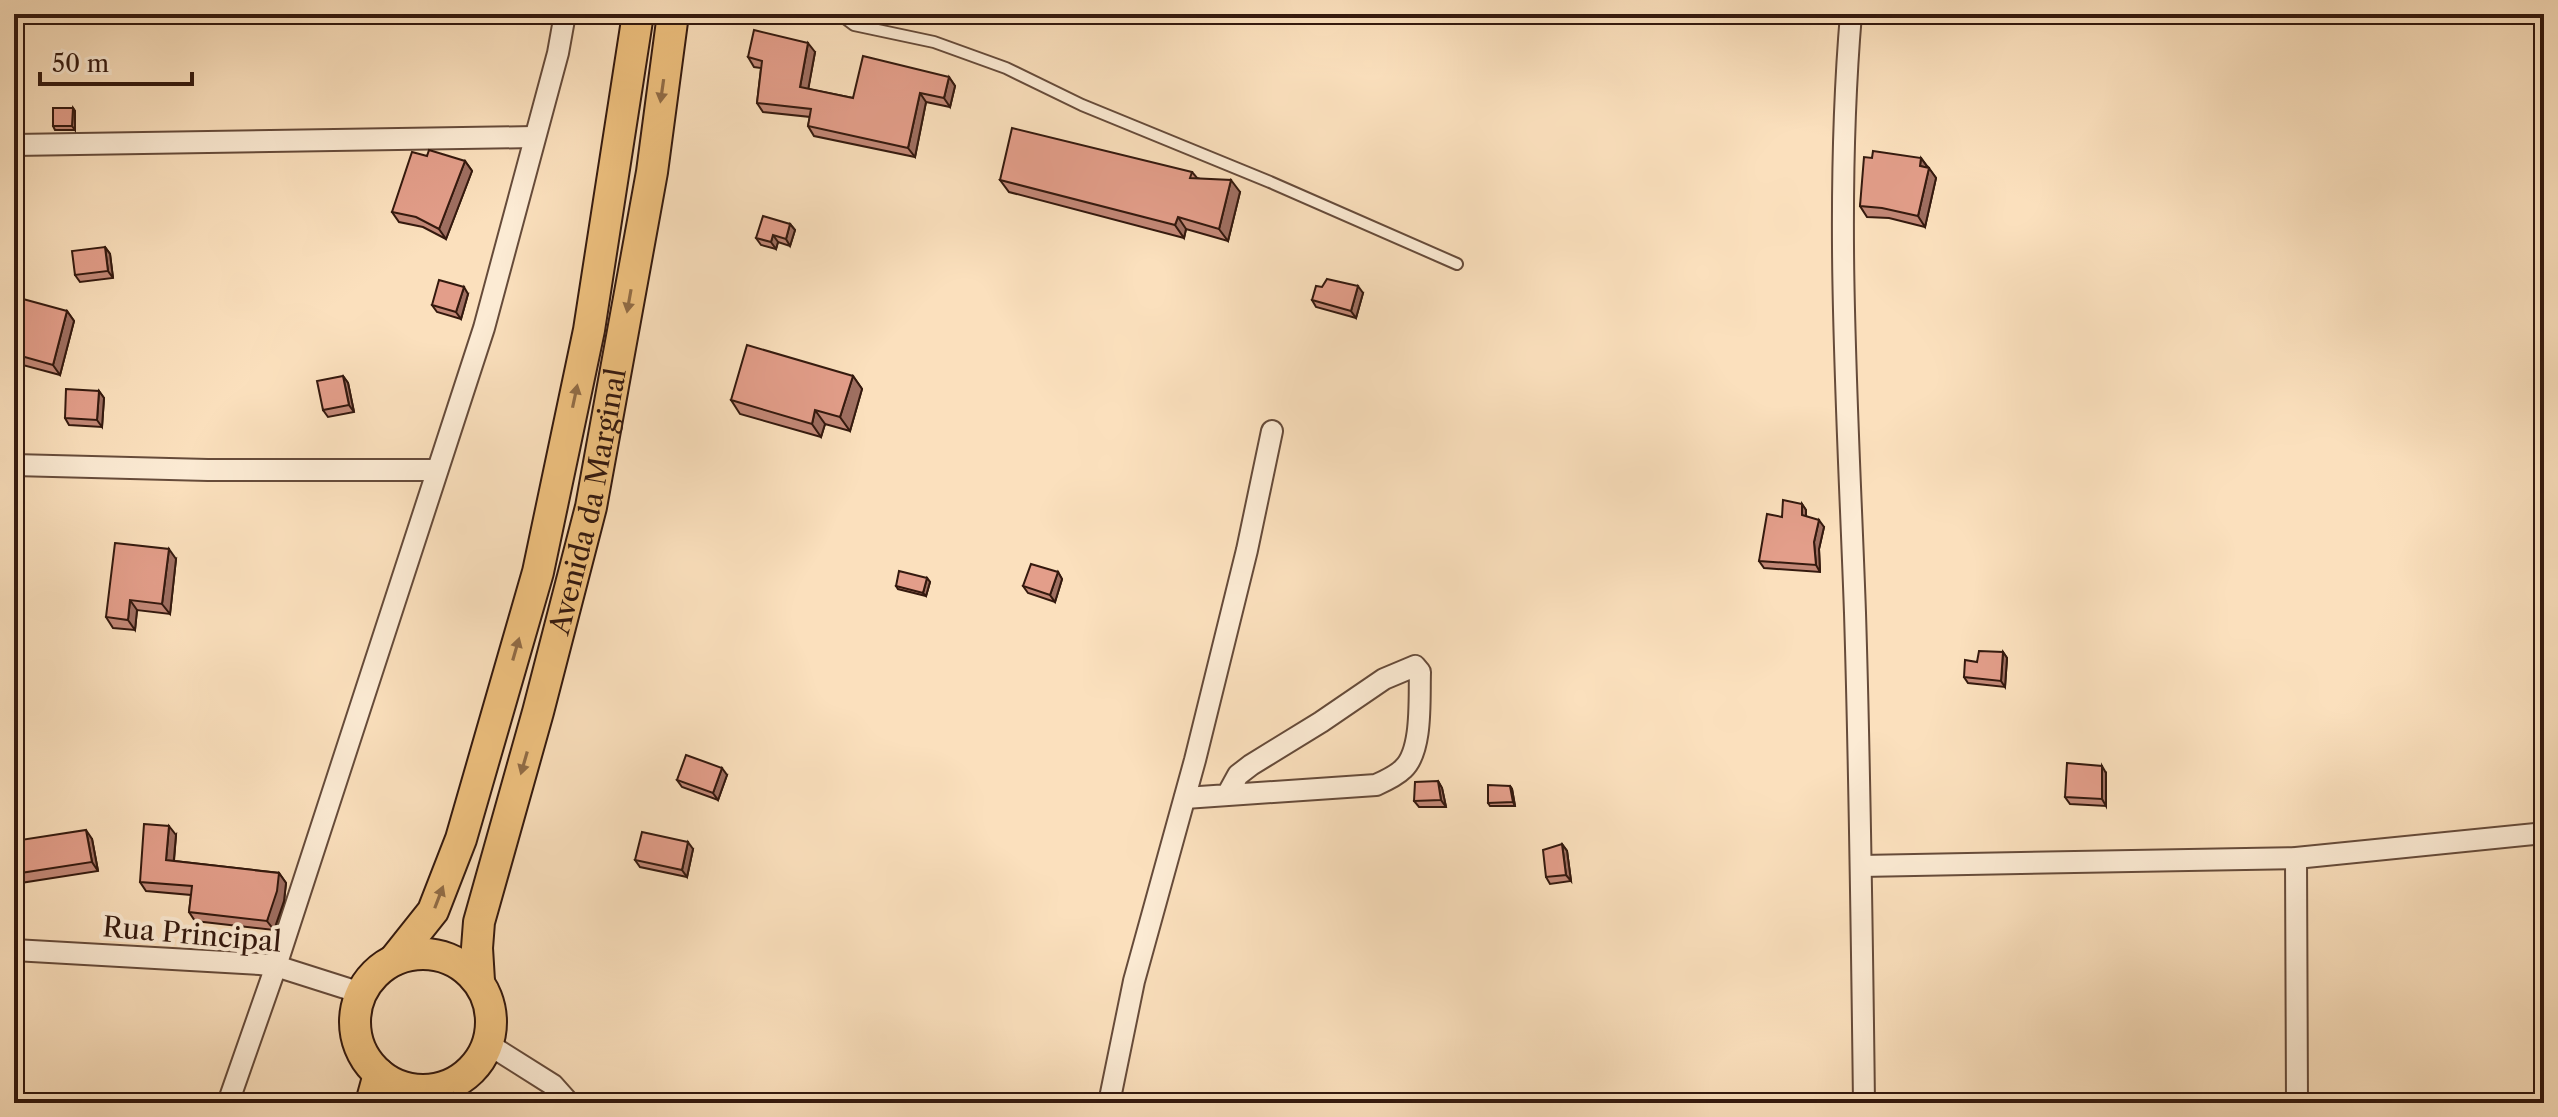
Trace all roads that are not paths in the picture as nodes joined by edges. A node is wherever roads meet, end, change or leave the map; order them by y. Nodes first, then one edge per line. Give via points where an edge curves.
1 (565, 14) edge
2 (638, 14) edge
3 (673, 14) edge
4 (843, 14) edge
5 (1851, 14) edge
6 (534, 137) junction
7 (14, 145) edge
8 (1457, 264) dead end
9 (1272, 431) dead end
10 (14, 465) edge
11 (436, 470) junction
12 (1227, 795) junction
13 (1185, 798) junction
14 (2544, 833) edge
15 (2296, 858) junction
16 (1861, 866) junction
17 (14, 950) edge
18 (394, 960) junction
19 (276, 966) junction
20 (479, 981) junction
21 (361, 993) junction
22 (488, 1044) junction
23 (379, 1074) junction
24 (417, 1096) edge
25 (228, 1103) edge
26 (371, 1103) edge
27 (569, 1103) edge
28 (1109, 1103) edge
29 (1864, 1103) edge
30 (2297, 1103) edge

1 - 6 street
18 -> 2 main road, Avenida da Marginal via 433,911 461,839 538,572 589,330
3 -> 20 main road, Avenida da Marginal via 652,172 594,492 479,922
4 - 8 lane via 854,25 934,42 1006,68
5 - 16 street via 1843,315
6 - 7 street
6 - 11 street via 484,328
9 - 13 street
10 - 11 street
11 - 19 street
12 - 12 street via 1376,785 1391,777 1405,768 1414,752 1420,672 1415,666 1384,679 1251,765
12 - 13 street
13 - 28 street via 1134,981
14 - 15 street
15 - 16 street
15 - 30 street
16 - 29 street
17 - 19 street, Rua Principal
18 - 20 main road via 417,953 440,955
18 - 21 main road
19 - 21 street, Rua Principal
19 - 25 street
20 - 22 main road via 492,1022
21 - 23 main road via 356,1036
22 - 24 main road via 468,1073
22 - 27 street via 553,1085
23 - 24 main road
23 - 26 main road

